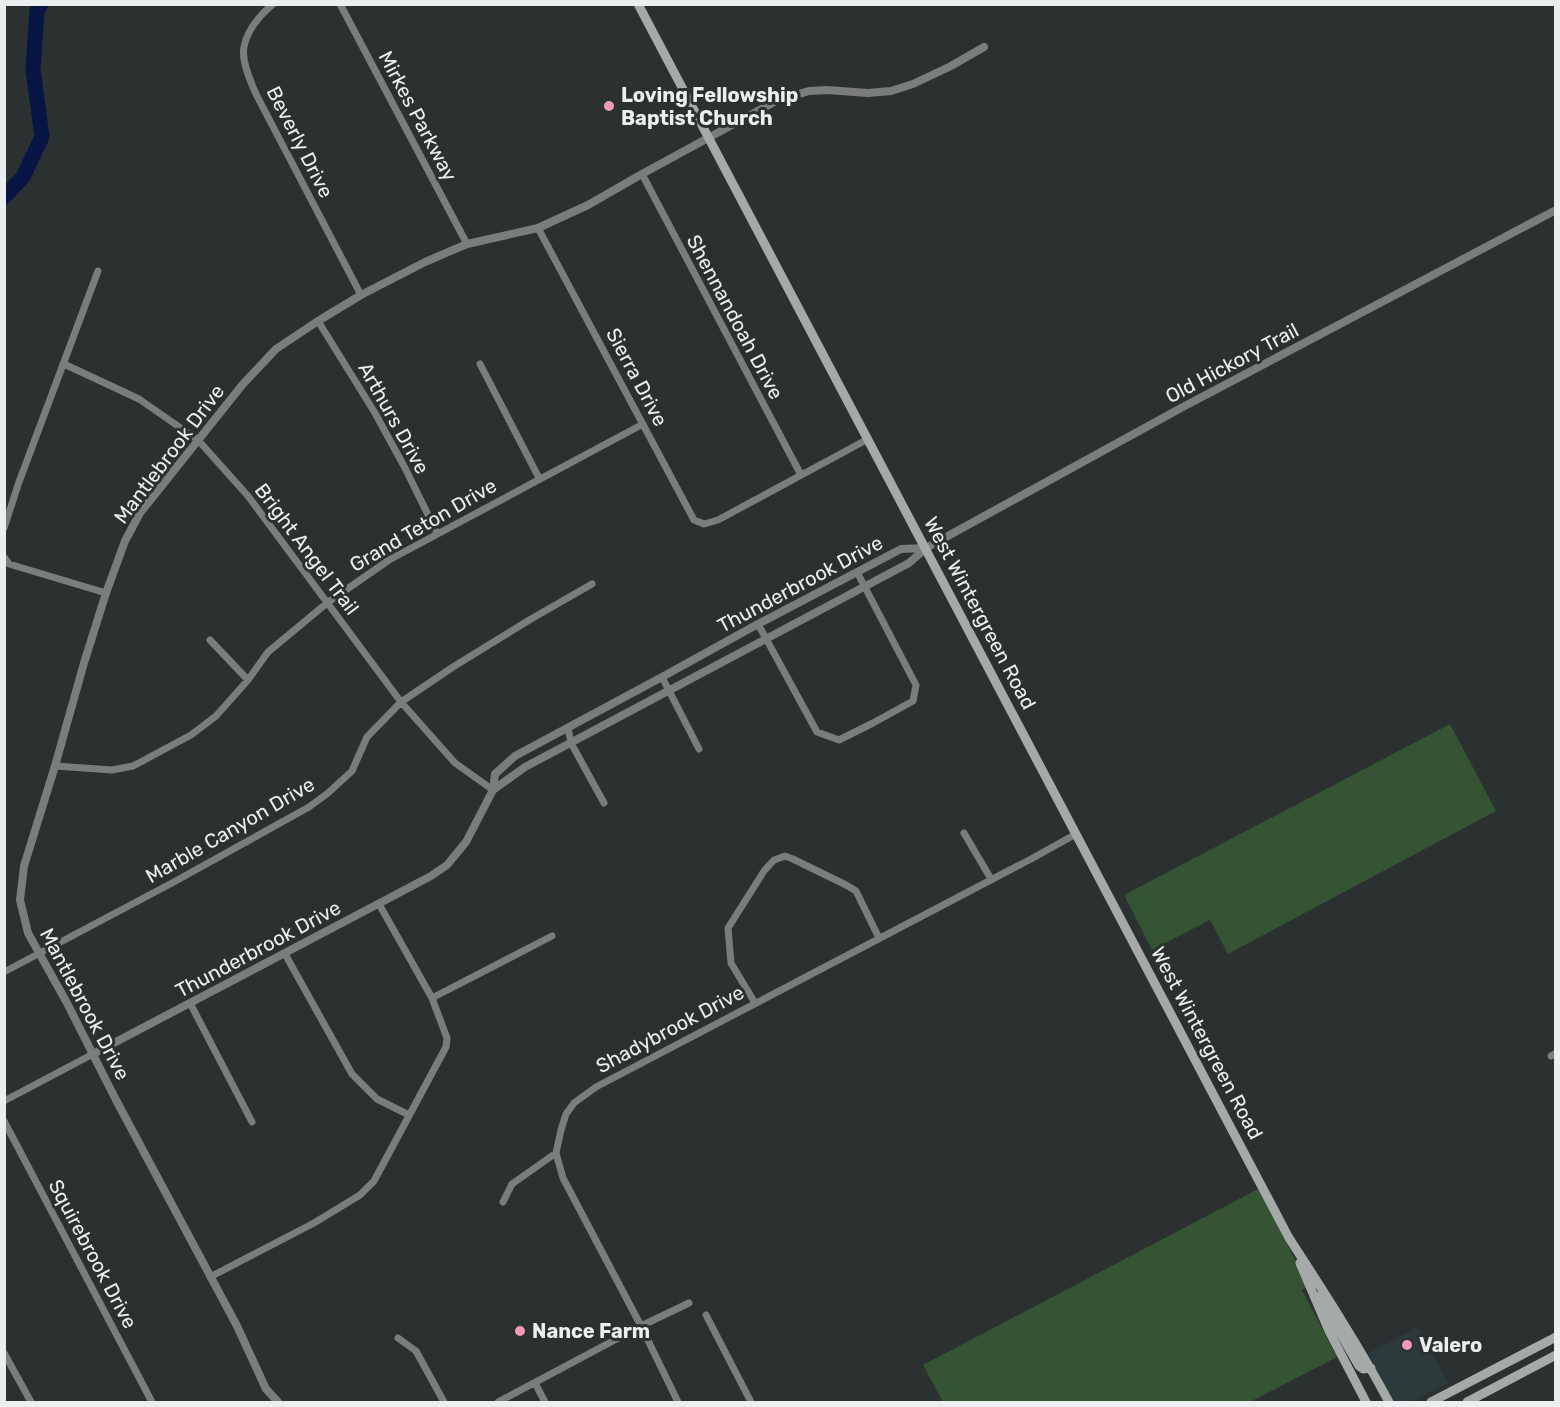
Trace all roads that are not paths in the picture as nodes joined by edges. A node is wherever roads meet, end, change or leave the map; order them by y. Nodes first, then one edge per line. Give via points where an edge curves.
1 (273, 4) edge
2 (340, 4) edge
3 (638, 4) edge
4 (984, 47) dead end
5 (709, 138) junction
6 (642, 174) junction
7 (1556, 210) edge
8 (538, 228) junction
9 (467, 244) junction
10 (98, 271) dead end
11 (361, 295) junction
12 (318, 321) junction
13 (480, 363) dead end
14 (64, 364) junction
15 (643, 424) junction
16 (868, 439) junction
17 (198, 440) junction
18 (801, 475) junction
19 (539, 478) junction
20 (4, 528) edge
21 (437, 534) junction
22 (926, 548) junction
23 (4, 557) edge
24 (857, 572) junction
25 (592, 584) dead end
26 (865, 586) junction
27 (106, 593) junction
28 (327, 603) junction
29 (758, 624) junction
30 (766, 638) junction
31 (210, 640) dead end
32 (662, 677) junction
33 (248, 680) junction
34 (669, 690) junction
35 (401, 702) junction
36 (567, 728) junction
37 (571, 743) junction
38 (699, 749) dead end
39 (56, 766) junction
40 (493, 790) junction
41 (604, 803) dead end
42 (964, 833) dead end
43 (1076, 834) junction
44 (991, 879) junction
45 (379, 904) junction
46 (552, 936) dead end
47 (879, 938) junction
48 (39, 954) junction
49 (285, 954) junction
50 (4, 972) edge
51 (432, 998) junction
52 (190, 1003) junction
53 (754, 1003) junction
54 (93, 1054) junction
55 (4, 1101) edge
56 (409, 1115) junction
57 (4, 1121) edge
58 (252, 1122) dead end
59 (556, 1153) junction
60 (503, 1202) dead end
61 (1289, 1238) junction
62 (1302, 1269) junction
63 (210, 1276) junction
64 (688, 1303) dead end
65 (705, 1315) dead end
66 (641, 1326) junction
67 (1556, 1337) edge
68 (398, 1338) dead end
69 (4, 1353) edge
70 (1556, 1355) edge
71 (1371, 1368) junction
72 (535, 1383) junction
73 (31, 1402) edge
74 (152, 1402) edge
75 (278, 1402) edge
76 (444, 1402) edge
77 (498, 1402) edge
78 (545, 1402) edge
79 (678, 1402) edge
80 (751, 1402) edge
81 (1366, 1402) edge
82 (1389, 1402) edge
83 (1431, 1402) edge
84 (1467, 1402) edge

1 - 11 street, Beverly Drive via 261,14 243,48 246,69
2 - 9 street, Mirkes Parkway
3 - 5 main road, West Wintergreen Road
4 - 5 street, Mantlebrook Drive via 913,84 891,91 809,91 776,101
5 - 6 street, Mantlebrook Drive
5 - 16 main road, West Wintergreen Road
6 - 8 street, Mantlebrook Drive
6 - 18 street, Shennandoah Drive
7 - 22 street, Old Hickory Trail
8 - 9 street, Mantlebrook Drive
8 - 15 street, Sierra Drive
9 - 11 street, Mantlebrook Drive
10 - 14 street
11 - 12 street, Mantlebrook Drive
12 - 17 street, Mantlebrook Drive via 276,350
12 - 21 street, Arthurs Drive via 385,432
13 - 19 street
14 - 17 street, Bright Angel Trail via 139,399
14 - 20 street
15 - 18 street, Sierra Drive via 694,520 704,524
15 - 19 street, Grand Teton Drive
16 - 18 street
16 - 22 main road, West Wintergreen Road
17 - 27 street, Mantlebrook Drive via 140,513 124,541
17 - 28 street, Bright Angel Trail via 248,496
19 - 21 street, Grand Teton Drive
21 - 28 street, Grand Teton Drive via 389,560
22 - 24 street, Thunderbrook Drive via 901,549
22 - 26 street, Thunderbrook Drive via 909,563
22 - 43 main road, West Wintergreen Road
23 - 27 street via 9,564
24 - 26 street
24 - 29 street, Thunderbrook Drive
25 - 35 street, Marble Canyon Drive
26 - 30 street, Thunderbrook Drive
26 - 30 street via 916,685 913,701 873,723 838,740 817,732
27 - 39 street, Mantlebrook Drive
28 - 33 street, Grand Teton Drive via 268,652
28 - 35 street, Bright Angel Trail
29 - 30 street
29 - 32 street, Thunderbrook Drive
30 - 34 street, Thunderbrook Drive
31 - 33 street
32 - 34 street
32 - 36 street, Thunderbrook Drive
33 - 39 street, Grand Teton Drive via 216,716 191,735 133,766 112,770
34 - 37 street, Thunderbrook Drive
34 - 38 street
35 - 40 street, Bright Angel Trail via 455,763
35 - 48 street, Marble Canyon Drive via 367,737 352,771 309,807
36 - 37 street
36 - 40 street, Thunderbrook Drive via 515,756 495,774
37 - 40 street, Thunderbrook Drive via 525,767
37 - 41 street
39 - 48 street, Mantlebrook Drive via 24,866 20,900 28,933
40 - 45 street, Thunderbrook Drive via 466,842 447,865
42 - 44 street
43 - 44 street, Shadybrook Drive
43 - 61 main road, West Wintergreen Road
44 - 47 street, Shadybrook Drive
45 - 49 street, Thunderbrook Drive
45 - 51 street
46 - 51 street
47 - 53 street, Shadybrook Drive
47 - 53 street via 856,891 793,859 784,856 774,860 728,928 731,963
48 - 50 street, Marble Canyon Drive
48 - 54 street, Mantlebrook Drive
49 - 52 street, Thunderbrook Drive
49 - 56 street via 352,1074 377,1099
51 - 56 street via 447,1038 446,1047
52 - 54 street, Thunderbrook Drive
52 - 58 street
53 - 59 street, Shadybrook Drive via 596,1087 574,1103 566,1114
54 - 55 street, Thunderbrook Drive
54 - 63 street, Mantlebrook Drive
56 - 63 street via 374,1181 360,1195
57 - 74 street, Squirebrook Drive
59 - 60 street via 512,1184
59 - 66 street via 563,1178
61 - 62 main road, West Wintergreen Road
61 - 71 main road, West Wintergreen Road
62 - 71 main road via 1359,1366
62 - 81 main road, West Wintergreen Road
63 - 75 street, Mantlebrook Drive via 266,1389
64 - 66 street
65 - 80 street
66 - 72 street
66 - 79 street
67 - 83 main road
68 - 76 street via 416,1351
69 - 73 street
70 - 84 main road
71 - 82 main road, West Wintergreen Road
72 - 77 street
72 - 78 street

